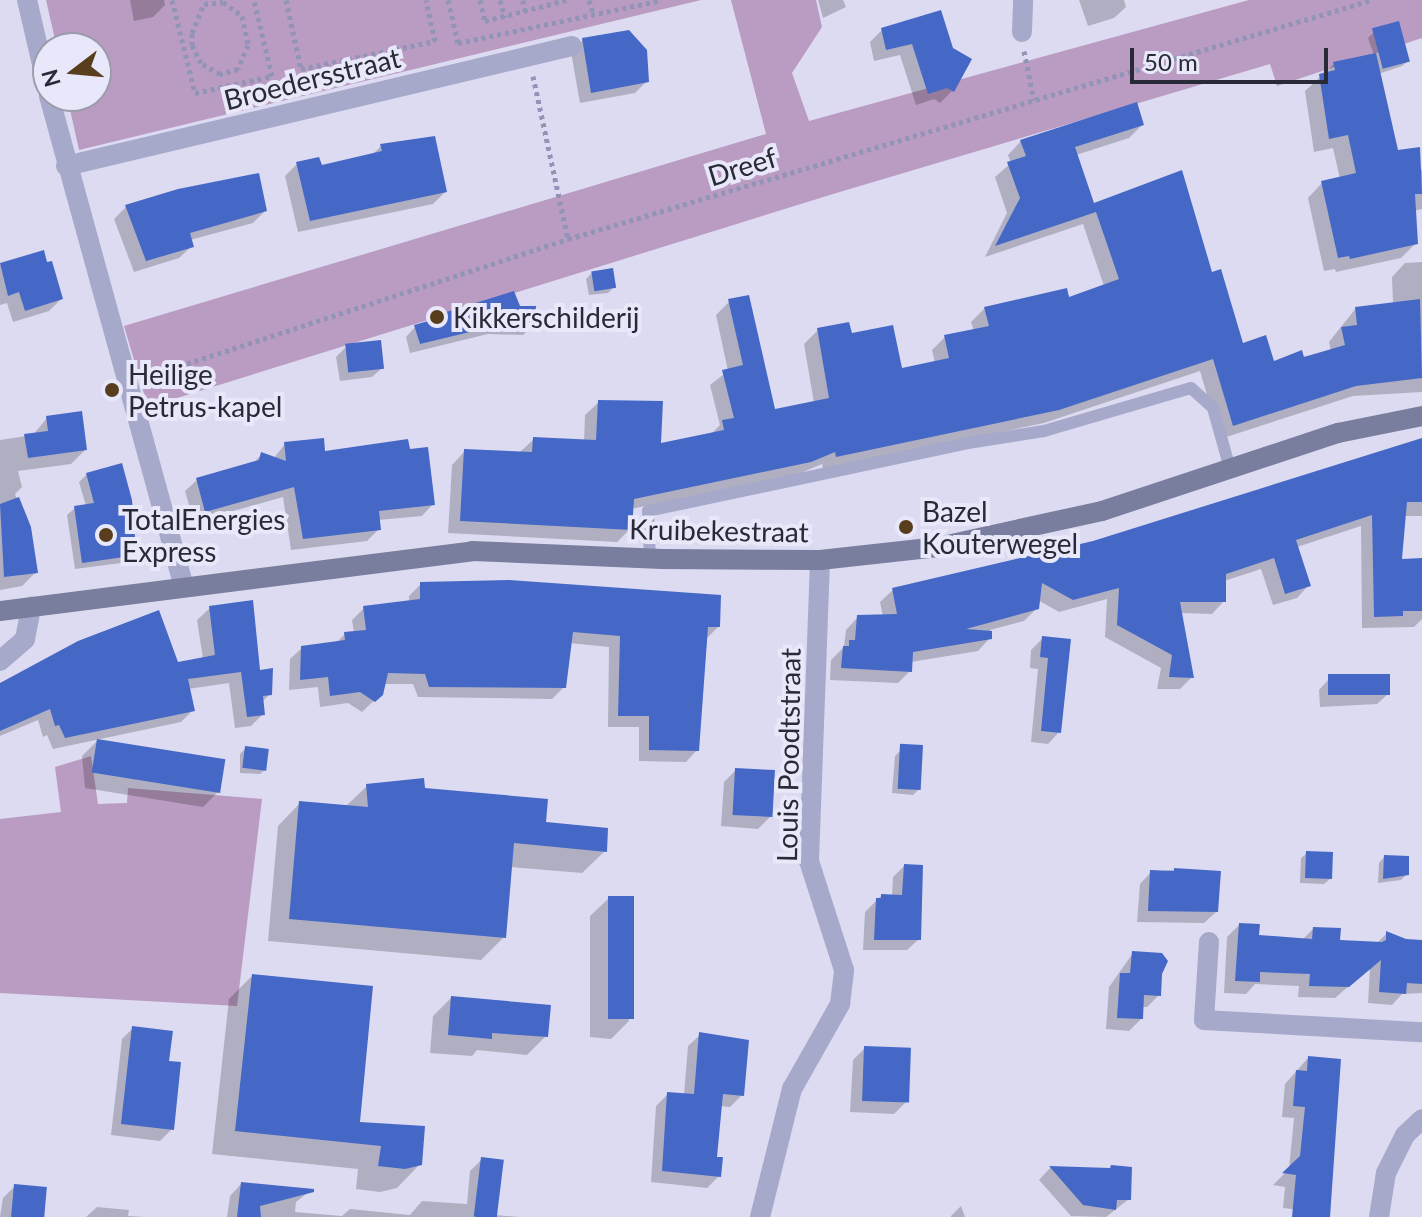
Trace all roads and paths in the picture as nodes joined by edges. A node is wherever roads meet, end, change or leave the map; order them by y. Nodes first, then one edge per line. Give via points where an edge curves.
1 (27, 0) edge
2 (172, 0) edge
3 (254, 0) edge
4 (286, 0) edge
5 (426, 0) edge
6 (448, 0) edge
7 (480, 0) edge
8 (500, 0) edge
9 (523, 0) edge
10 (566, 0) edge
11 (589, 0) edge
12 (662, 0) edge
13 (1023, 0) edge
14 (1371, 0) edge
15 (214, 1) edge
16 (545, 3) edge
17 (525, 11) junction
18 (593, 13) junction
19 (505, 17) junction
20 (261, 29) junction
21 (34, 32) edge
22 (247, 32) junction
23 (1022, 32) joint
24 (192, 45) junction
25 (572, 46) dead end
26 (183, 47) junction
27 (529, 55) junction
28 (229, 74) junction
29 (231, 85) junction
30 (1034, 100) junction
31 (53, 112) edge
32 (66, 166) junction
33 (568, 239) junction
34 (129, 382) junction
35 (1422, 416) edge
36 (1230, 469) junction
37 (650, 558) junction
38 (820, 560) junction
39 (184, 587) junction
40 (31, 607) junction
41 (0, 611) edge
42 (0, 661) edge
43 (1209, 942) dead end
44 (1422, 1032) edge
45 (1422, 1119) edge
46 (760, 1217) edge
47 (1379, 1217) edge

1 - 21 street
2 - 26 path
3 - 20 path
4 - 5 path via 301,69 435,41
6 - 18 path via 458,43
7 - 19 path via 485,21
8 - 19 path
9 - 17 path
10 - 16 path
11 - 18 path
12 - 18 path
13 - 23 street
14 - 30 path, Dreef
15 - 22 path via 242,16
15 - 24 path via 198,13
16 - 17 path
17 - 19 path
20 - 22 path
20 - 29 path via 272,76
22 - 28 path via 244,59
23 - 30 path
24 - 26 path
24 - 28 path via 201,63
25 - 27 street, Broedersstraat
26 - 29 path via 195,93
27 - 32 street, Broedersstraat
27 - 33 path
28 - 29 path
30 - 33 path, Dreef
31 - 32 street
32 - 34 street
33 - 34 path, Dreef
34 - 39 street
35 - 36 main road, Kruibekestraat via 1338,433
36 - 37 lane via 1213,408 1191,388 1044,431 648,511
36 - 38 main road, Kruibekestraat via 1087,515 938,547
37 - 38 main road, Kruibekestraat
37 - 39 main road, Kruibekestraat via 472,551
38 - 46 street, Louis Poodtstraat via 809,861 844,970 840,1004 792,1089
39 - 40 main road, Kruibekestraat
40 - 41 main road, Kruibekestraat
40 - 42 street via 25,639
43 - 44 street via 1204,1020
45 - 47 street via 1405,1135 1386,1173

